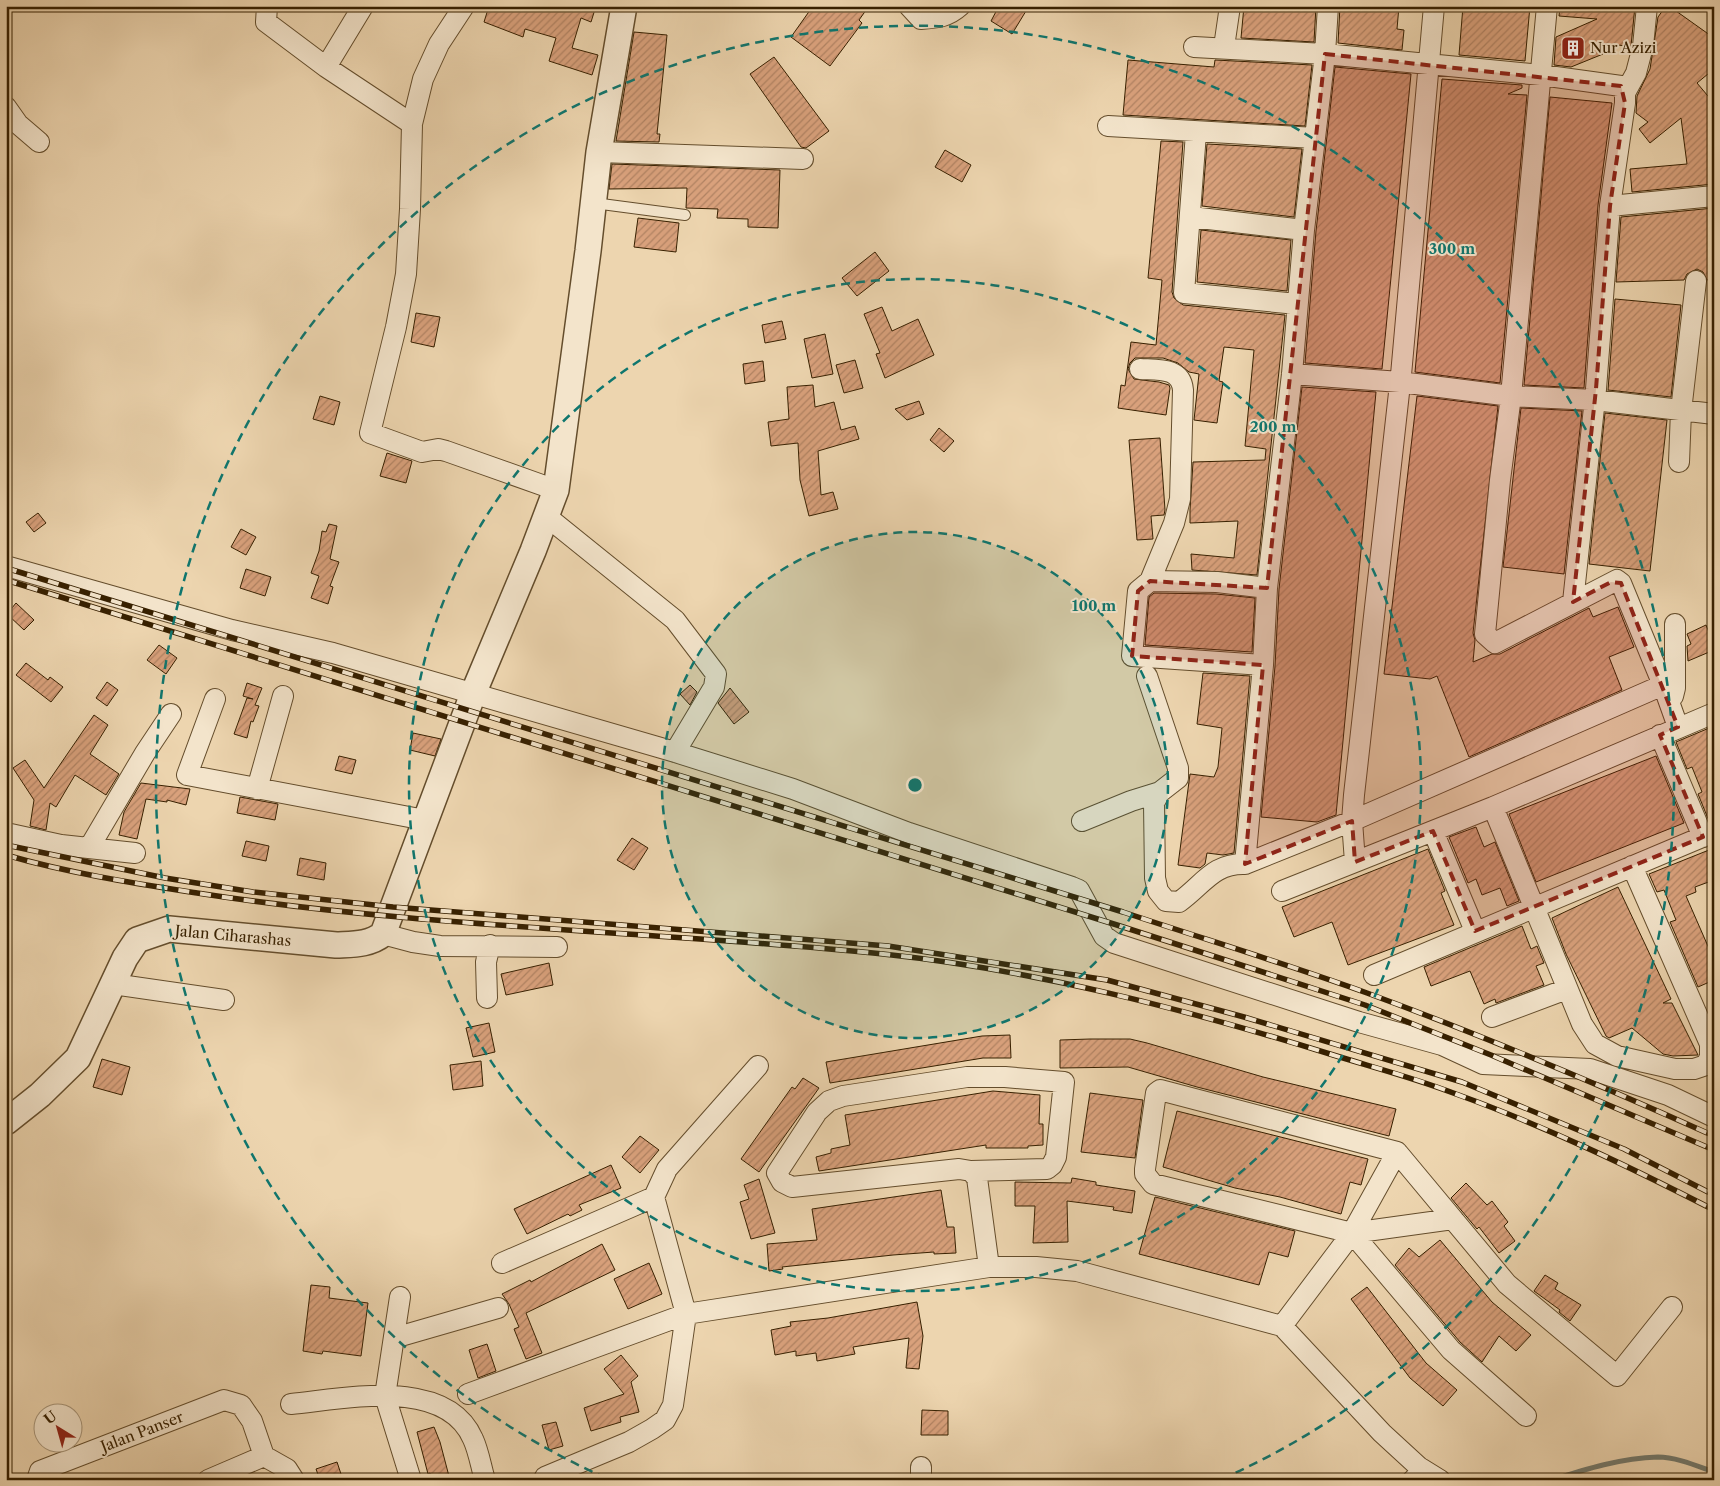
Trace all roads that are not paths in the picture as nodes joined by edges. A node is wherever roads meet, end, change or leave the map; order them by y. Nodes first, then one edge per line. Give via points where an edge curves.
1 (267, 6) edge
2 (363, 6) edge
3 (464, 6) edge
4 (624, 6) edge
5 (909, 6) edge
6 (960, 6) edge
7 (1230, 6) edge
8 (1328, 6) edge
9 (1434, 6) edge
10 (1547, 6) edge
11 (1647, 6) edge
12 (1194, 47) dead end
13 (1224, 47) junction
14 (1325, 54) junction
15 (1430, 66) junction
16 (326, 67) junction
17 (1541, 75) junction
18 (1625, 93) junction
19 (6, 107) edge
20 (412, 124) junction
21 (1108, 126) dead end
22 (1196, 133) junction
23 (1315, 138) junction
24 (39, 142) dead end
25 (599, 152) junction
26 (803, 159) dead end
27 (1714, 196) edge
28 (593, 203) junction
29 (1610, 206) junction
30 (685, 216) dead end
31 (1191, 217) junction
32 (1304, 230) junction
33 (1696, 281) dead end
34 (1297, 304) junction
35 (1140, 369) dead end
36 (1292, 374) junction
37 (1400, 382) junction
38 (1511, 396) junction
39 (1595, 400) junction
40 (1681, 411) junction
41 (1714, 414) edge
42 (1679, 462) dead end
43 (556, 490) junction
44 (546, 516) junction
45 (6, 566) edge
46 (1150, 581) junction
47 (1267, 588) junction
48 (1572, 602) junction
49 (1675, 624) dead end
50 (1263, 664) junction
51 (1147, 676) dead end
52 (1666, 693) junction
53 (473, 694) junction
54 (283, 696) dead end
55 (216, 699) dead end
56 (1714, 713) edge
57 (171, 714) dead end
58 (1669, 731) junction
59 (675, 752) junction
60 (257, 789) junction
61 (1160, 792) junction
62 (1493, 807) junction
63 (425, 820) junction
64 (1082, 821) dead end
65 (1352, 821) junction
66 (1434, 831) junction
67 (6, 833) edge
68 (1708, 834) edge
69 (89, 848) junction
70 (135, 853) dead end
71 (1355, 862) junction
72 (1245, 864) junction
73 (1632, 866) junction
74 (1282, 892) dead end
75 (1535, 907) junction
76 (1475, 931) junction
77 (383, 934) junction
78 (490, 945) junction
79 (557, 947) dead end
80 (1374, 975) dead end
81 (113, 984) junction
82 (1567, 988) junction
83 (487, 998) dead end
84 (224, 1000) dead end
85 (1492, 1016) dead end
86 (1706, 1020) edge
87 (758, 1066) dead end
88 (1675, 1069) junction
89 (1668, 1095) junction
90 (1714, 1116) edge
91 (6, 1122) edge
92 (1397, 1152) junction
93 (971, 1171) junction
94 (654, 1198) junction
95 (1453, 1219) junction
96 (1352, 1233) junction
97 (502, 1263) dead end
98 (989, 1267) junction
99 (400, 1297) dead end
100 (1672, 1307) dead end
101 (498, 1308) dead end
102 (686, 1314) junction
103 (1282, 1326) junction
104 (394, 1338) junction
105 (468, 1394) dead end
106 (385, 1396) junction
107 (290, 1404) dead end
108 (1526, 1416) dead end
109 (264, 1456) junction
110 (1413, 1474) edge
111 (545, 1477) dead end
112 (37, 1480) edge
113 (208, 1480) edge
114 (294, 1480) edge
115 (411, 1480) edge
116 (485, 1480) edge
117 (1440, 1480) edge

1 - 16 street via 266,22
2 - 16 street
3 - 20 street via 438,44 423,79
4 - 25 street
5 - 6 street via 921,19 940,18
7 - 13 street
8 - 14 street
9 - 15 street
10 - 17 street
11 - 18 street via 1643,46 1636,73
12 - 13 street
13 - 14 street
14 - 15 street
14 - 23 street
15 - 17 street
15 - 37 street
16 - 20 street
17 - 18 street via 1621,86
17 - 38 street
18 - 29 street
19 - 24 street via 18,124
20 - 43 street via 406,274 370,433 422,452 446,451
21 - 22 street
22 - 23 street
22 - 31 street
23 - 32 street
25 - 26 street
25 - 28 street
27 - 29 street
28 - 30 lane
28 - 43 street
29 - 39 street
31 - 32 street
31 - 34 street via 1184,293
32 - 34 street
33 - 40 street
34 - 36 street
35 - 46 street via 1170,371 1180,379 1183,390 1180,499 1174,523
36 - 37 street
36 - 47 street
37 - 38 street
37 - 65 street
38 - 39 street
38 - 48 street via 1484,634 1495,643
39 - 40 street
39 - 48 street
40 - 41 street
40 - 42 street
43 - 44 street
44 - 53 street
44 - 59 street via 674,620 716,674 714,687
45 - 53 street via 232,630 333,653
46 - 47 street via 1217,582
46 - 50 street via 1138,591 1132,656
47 - 50 street
48 - 52 street via 1611,582 1617,580 1621,583
49 - 52 street via 1675,688 1673,696
50 - 72 street
51 - 61 street via 1178,768 1178,778
52 - 58 street
52 - 65 street
53 - 59 street
53 - 63 street
54 - 60 street
55 - 60 street via 187,775
56 - 58 street
57 - 69 street
58 - 62 street
58 - 68 street
59 - 89 street via 793,789 909,833 1072,886 1079,890 1104,936 1114,943 1442,1046 1483,1064 1590,1069
60 - 63 street
61 - 64 street
61 - 72 street via 1154,803 1155,878 1158,891 1166,901 1179,902 1219,868
62 - 66 street
62 - 75 street
63 - 77 street
65 - 71 street
65 - 72 street
66 - 71 street
66 - 76 street
67 - 69 street
68 - 73 street
69 - 70 street
71 - 74 street
73 - 75 street
73 - 86 street
75 - 76 street
75 - 82 street
76 - 80 street
77 - 78 street via 440,946
77 - 81 street, Jalan Ciharashas via 360,944 336,945 169,930 136,940
78 - 79 street
78 - 83 street via 486,962
81 - 84 street
81 - 91 street, Jalan Ciharashas via 78,1058
82 - 85 street
82 - 88 street via 1582,1024 1595,1044 1617,1056
86 - 88 street via 1710,1057 1706,1065
87 - 94 street via 667,1169
88 - 89 street
89 - 90 street
92 - 95 street
92 - 96 street
92 - 96 street via 1160,1090 1156,1093 1145,1169 1153,1184
93 - 93 street via 959,1169 792,1187 782,1182 777,1173 817,1112 829,1101 843,1096 968,1077 1005,1076 1064,1082 1056,1156 1052,1166 1047,1169
93 - 98 street via 977,1178
94 - 97 street
94 - 102 street
95 - 96 street
95 - 100 street via 1506,1284 1617,1376
96 - 103 street
96 - 108 street via 1451,1350
98 - 102 street
98 - 103 street via 1077,1271
99 - 104 street
101 - 104 street
102 - 105 street
102 - 111 street via 673,1405 665,1420 629,1442
103 - 110 street via 1382,1433
104 - 106 street
106 - 107 street
106 - 115 street
106 - 116 street via 414,1397 452,1412 473,1438
109 - 112 street, Jalan Panser via 252,1421 241,1405 224,1400 40,1471
109 - 113 street
109 - 114 street via 287,1469
110 - 117 street

